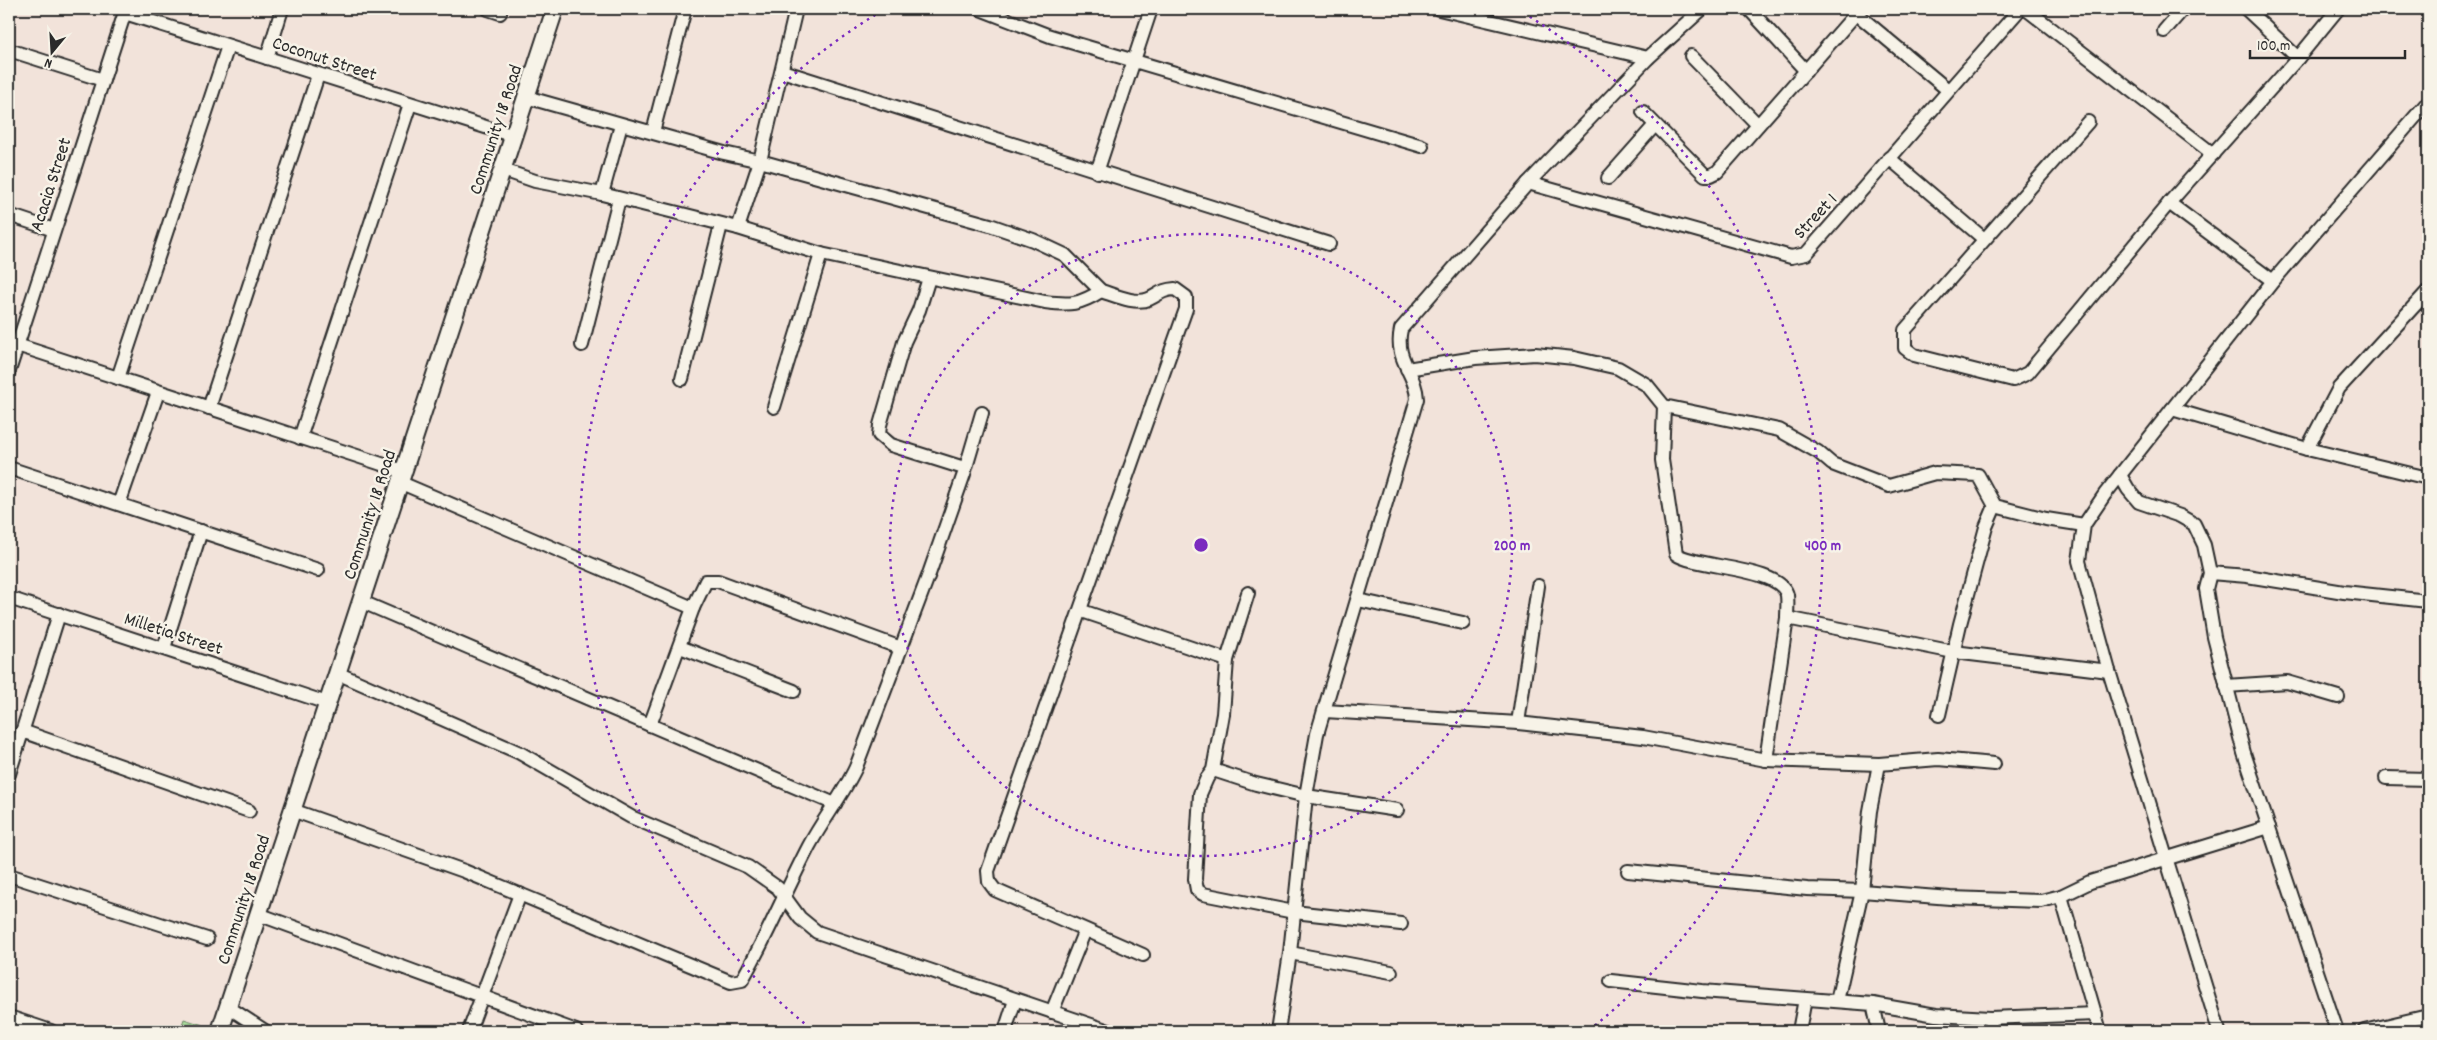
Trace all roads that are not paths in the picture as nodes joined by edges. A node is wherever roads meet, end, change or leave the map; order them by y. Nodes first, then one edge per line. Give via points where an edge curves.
1 (282, 9) edge
2 (555, 9) edge
3 (685, 9) edge
4 (796, 9) edge
5 (980, 9) edge
6 (1151, 9) edge
7 (1439, 9) edge
8 (1702, 9) edge
9 (1749, 9) edge
10 (2020, 9) edge
11 (2026, 9) edge
12 (2183, 9) edge
13 (2246, 9) edge
14 (2338, 9) edge
15 (1856, 10) edge
16 (126, 11) edge
17 (2164, 31) dead end
18 (228, 46) junction
19 (9, 50) edge
20 (1691, 56) dead end
21 (267, 58) junction
22 (1648, 58) junction
23 (2298, 58) junction
24 (1136, 62) junction
25 (782, 71) junction
26 (1806, 71) junction
27 (318, 75) junction
28 (103, 80) junction
29 (1948, 90) junction
30 (526, 97) junction
31 (2428, 102) edge
32 (410, 104) junction
33 (1643, 112) dead end
34 (2088, 122) dead end
35 (621, 124) junction
36 (1655, 125) junction
37 (1758, 125) junction
38 (653, 132) junction
39 (514, 136) junction
40 (1422, 146) dead end
41 (2213, 154) junction
42 (1889, 158) junction
43 (760, 161) junction
44 (503, 170) junction
45 (1097, 172) junction
46 (1608, 178) dead end
47 (1528, 183) junction
48 (602, 194) junction
49 (619, 199) junction
50 (2170, 203) junction
51 (9, 215) edge
52 (721, 225) junction
53 (738, 228) junction
54 (54, 230) junction
55 (1984, 239) junction
56 (1329, 244) dead end
57 (822, 254) junction
58 (929, 278) junction
59 (2273, 281) junction
60 (2428, 290) edge
61 (1101, 291) junction
62 (582, 344) dead end
63 (17, 346) junction
64 (1407, 369) junction
65 (9, 371) edge
66 (118, 378) junction
67 (682, 379) dead end
68 (158, 392) junction
69 (1664, 406) junction
70 (774, 407) dead end
71 (209, 408) junction
72 (2172, 409) junction
73 (982, 414) dead end
74 (300, 438) junction
75 (2307, 448) junction
76 (9, 468) edge
77 (964, 468) junction
78 (2120, 475) junction
79 (401, 477) junction
80 (2428, 477) edge
81 (119, 504) junction
82 (1995, 506) junction
83 (2084, 525) junction
84 (201, 531) junction
85 (318, 570) dead end
86 (2210, 574) junction
87 (1538, 586) dead end
88 (1248, 593) dead end
89 (9, 598) edge
90 (1358, 600) junction
91 (360, 601) junction
92 (2428, 601) edge
93 (693, 608) junction
94 (1082, 611) junction
95 (59, 614) junction
96 (1786, 618) junction
97 (1463, 623) dead end
98 (680, 647) junction
99 (164, 648) junction
100 (901, 648) junction
101 (1954, 652) junction
102 (1227, 660) junction
103 (2109, 671) junction
104 (337, 673) junction
105 (2226, 686) junction
106 (794, 691) dead end
107 (2338, 697) dead end
108 (327, 703) junction
109 (1325, 711) junction
110 (1939, 715) dead end
111 (1518, 723) junction
112 (650, 725) junction
113 (22, 731) junction
114 (1766, 760) junction
115 (1879, 764) junction
116 (1994, 764) dead end
117 (1213, 770) junction
118 (9, 774) edge
119 (2386, 778) dead end
120 (2428, 779) edge
121 (1306, 796) junction
122 (835, 804) junction
123 (249, 810) dead end
124 (292, 810) junction
125 (1397, 810) dead end
126 (2269, 827) junction
127 (2165, 858) junction
128 (1628, 871) dead end
129 (9, 875) edge
130 (1862, 891) junction
131 (520, 894) junction
132 (785, 895) junction
133 (2061, 896) junction
134 (1294, 912) junction
135 (258, 914) junction
136 (1401, 924) dead end
137 (1085, 930) junction
138 (207, 939) dead end
139 (1290, 953) junction
140 (1143, 955) dead end
141 (1391, 972) dead end
142 (1611, 981) dead end
143 (483, 996) junction
144 (1805, 999) junction
145 (1015, 1000) junction
146 (1837, 1001) junction
147 (1873, 1004) junction
148 (228, 1007) junction
149 (1052, 1012) junction
150 (2096, 1014) junction
151 (2428, 1016) edge
152 (9, 1017) edge
153 (1990, 1018) junction
154 (51, 1031) edge
155 (220, 1031) edge
156 (265, 1031) edge
157 (468, 1031) edge
158 (576, 1031) edge
159 (1005, 1031) edge
160 (1109, 1031) edge
161 (1278, 1031) edge
162 (1799, 1031) edge
163 (1879, 1031) edge
164 (1992, 1031) edge
165 (2100, 1031) edge
166 (2219, 1031) edge
167 (2337, 1031) edge
168 (2364, 1031) edge

1 - 21 street
2 - 30 main road, Community 18 Road
3 - 38 street
4 - 25 street
5 - 24 street via 1050,36
6 - 24 street
7 - 22 street
8 - 22 street
9 - 26 street
10 - 29 street, Street 1
11 - 41 street
12 - 17 street
13 - 23 street
14 - 23 street
15 - 26 street
15 - 29 street
16 - 18 street, Coconut Street
16 - 28 street, Acacia Street
18 - 21 street, Coconut Street
18 - 66 street
19 - 28 street
20 - 37 street
21 - 27 street, Coconut Street
22 - 47 street
23 - 41 street
24 - 40 street
24 - 45 street
25 - 43 street
25 - 45 street
26 - 37 street
27 - 32 street, Coconut Street
27 - 71 street
28 - 54 street, Acacia Street
29 - 42 street, Street 1
30 - 35 street
30 - 39 main road, Community 18 Road
31 - 59 street
32 - 39 street, Coconut Street
32 - 74 street
33 - 36 street
34 - 55 street
35 - 38 street
35 - 48 street
36 - 37 street via 1705,175 1712,176
36 - 46 street
38 - 43 street
39 - 44 main road, Community 18 Road
41 - 50 street
42 - 47 street, Street 1 via 1811,250 1791,257
42 - 55 street
43 - 53 street
43 - 61 street via 1033,240 1065,255
44 - 48 street via 536,181
44 - 79 main road, Community 18 Road
45 - 56 street
47 - 64 street via 1401,329 1398,342
48 - 49 street
49 - 52 street
49 - 62 street
50 - 55 street via 2028,374 2013,380 1914,355 1905,348 1905,330
50 - 59 street
51 - 54 street
52 - 53 street
52 - 67 street
53 - 57 street
54 - 63 street, Acacia Street
57 - 58 street
57 - 70 street
58 - 61 street via 1066,305 1084,302
58 - 77 street via 920,310 904,342 879,435 892,445
59 - 72 street
60 - 75 street via 2339,388
61 - 94 street via 1126,299 1148,300 1163,290 1175,289 1186,297 1186,309
63 - 65 street, Acacia Street
63 - 66 street
64 - 69 street via 1475,358 1527,355 1574,358 1618,368 1647,385
64 - 90 street via 1417,390 1417,399
66 - 68 street
68 - 71 street
68 - 81 street
69 - 82 street via 1779,430 1832,464 1888,486 1934,473 1978,474
69 - 96 street via 1662,460 1676,554 1759,574 1782,586 1787,595
71 - 74 street
72 - 75 street
72 - 78 street
73 - 77 street
74 - 79 street
75 - 80 street
76 - 81 street
77 - 100 street
78 - 83 street
78 - 86 street via 2139,502 2194,524 2204,545
79 - 91 main road, Community 18 Road
79 - 93 street
81 - 84 street
82 - 83 street
82 - 101 street via 1986,526
83 - 103 street via 2079,561
84 - 85 street
84 - 99 street
86 - 92 street via 2247,576 2344,592
86 - 105 street via 2206,590
87 - 111 street
88 - 102 street
89 - 95 street, Milletia Street
90 - 97 street
90 - 109 street
91 - 104 main road, Community 18 Road
91 - 112 street
93 - 98 street
93 - 100 street via 706,581 712,580
94 - 102 street
94 - 137 street via 988,871 988,882 995,890
95 - 99 street, Milletia Street
95 - 113 street
96 - 101 street
96 - 114 street
98 - 106 street
98 - 112 street
99 - 108 street, Milletia Street
100 - 122 street via 856,766
101 - 103 street
101 - 110 street
102 - 117 street via 1223,714
103 - 127 street
104 - 108 main road, Community 18 Road
104 - 132 street via 520,753 631,817 748,867
105 - 107 street via 2288,682
105 - 126 street
108 - 124 main road, Community 18 Road
109 - 111 street
109 - 121 street
111 - 114 street via 1643,737
112 - 122 street
113 - 118 street
113 - 123 street
114 - 115 street
115 - 116 street via 1938,759
115 - 130 street via 1870,811
117 - 121 street
117 - 134 street via 1200,794 1197,813 1197,890 1203,894
119 - 120 street
121 - 125 street
121 - 134 street
122 - 132 street via 818,829
124 - 131 street via 425,856
124 - 135 main road, Community 18 Road
126 - 127 street
126 - 167 street
127 - 133 street via 2090,882
127 - 166 street
128 - 130 street via 1807,889
129 - 138 street
130 - 133 street via 2041,901
130 - 146 street
131 - 132 street via 731,982 742,980
131 - 143 street
132 - 145 street via 800,918 817,932
133 - 150 street
134 - 136 street
134 - 139 street
135 - 143 street
135 - 148 main road, Community 18 Road
137 - 140 street
137 - 149 street
139 - 141 street
139 - 161 street
142 - 144 street via 1702,992
143 - 157 street
143 - 158 street
144 - 146 street
144 - 162 street
145 - 149 street
145 - 159 street
146 - 147 street
147 - 153 street via 1936,1016
147 - 163 street
148 - 155 main road, Community 18 Road
148 - 156 street
149 - 160 street
150 - 153 street
150 - 165 street
151 - 168 street
152 - 154 street
153 - 164 street

